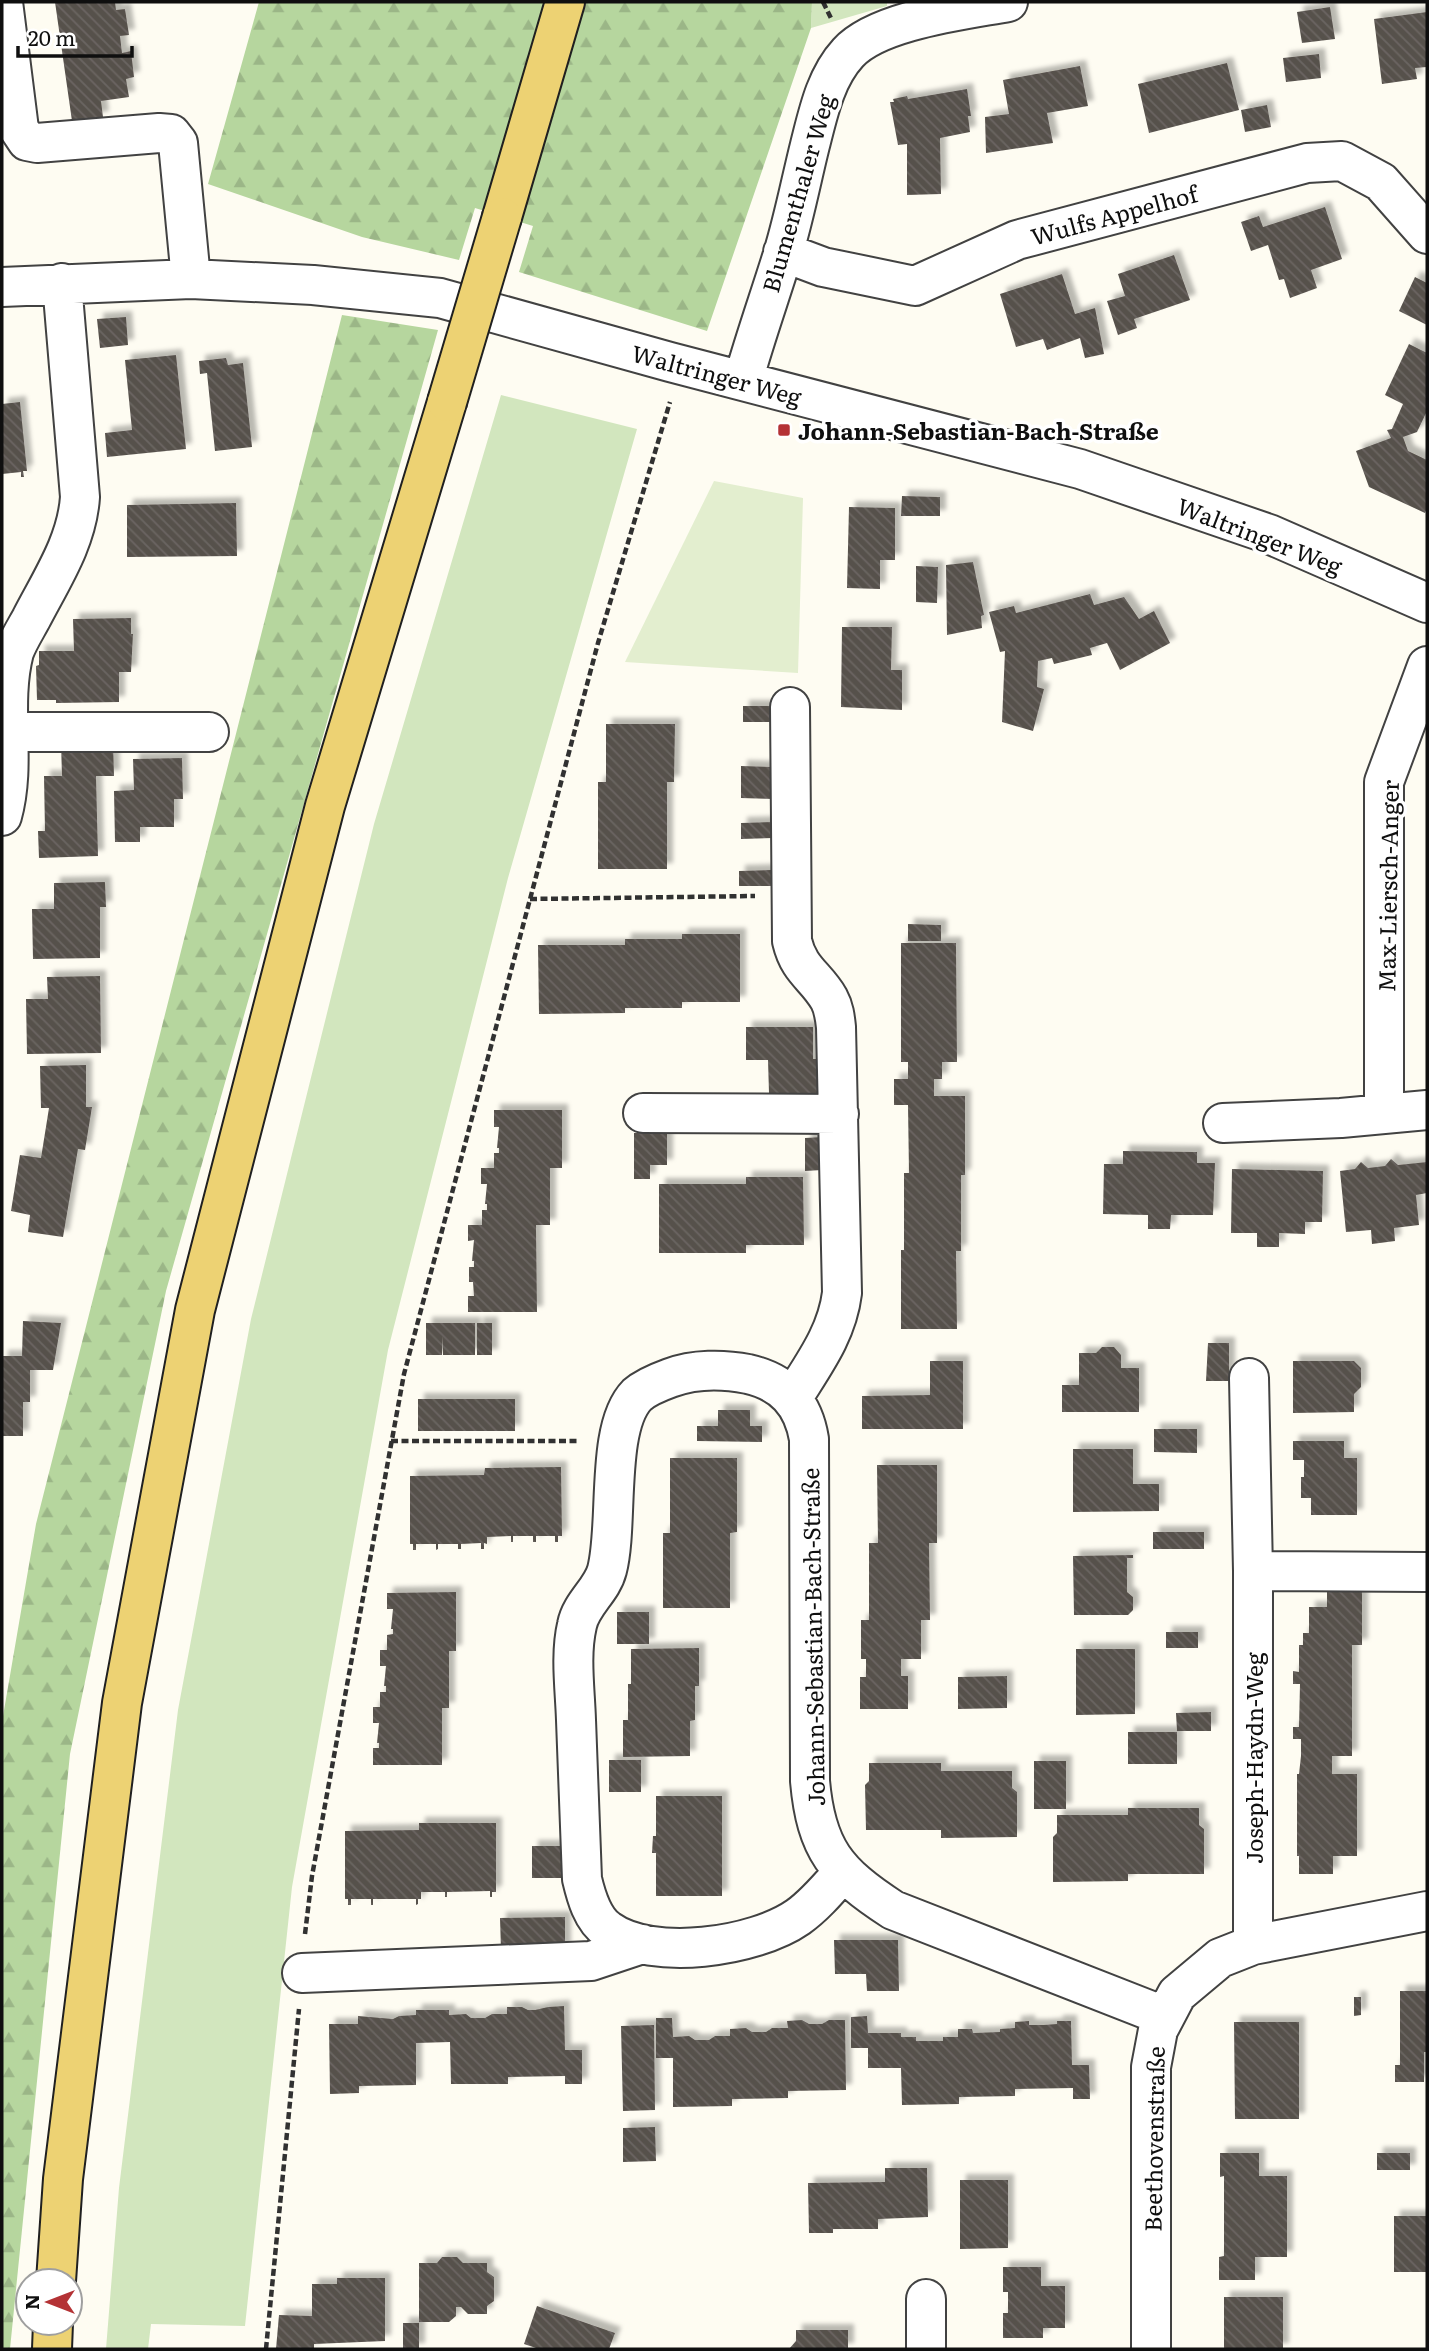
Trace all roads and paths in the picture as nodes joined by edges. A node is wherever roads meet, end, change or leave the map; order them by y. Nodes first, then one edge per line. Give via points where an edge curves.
1 (3, 2) edge
2 (565, 2) edge
3 (1008, 2) edge
4 (1427, 234) edge
5 (783, 252) junction
6 (191, 279) junction
7 (62, 283) junction
8 (2, 287) edge
9 (682, 365) junction
10 (743, 381) junction
11 (1427, 603) edge
12 (1427, 666) edge
13 (790, 707) dead end
14 (8, 732) junction
15 (209, 732) dead end
16 (2, 816) edge
17 (791, 896) junction
18 (530, 899) junction
19 (1427, 1110) edge
20 (643, 1113) dead end
21 (1384, 1113) junction
22 (839, 1114) junction
23 (1223, 1123) dead end
24 (1249, 1378) dead end
25 (792, 1399) junction
26 (391, 1441) junction
27 (619, 1441) junction
28 (1253, 1571) junction
29 (1427, 1572) edge
30 (843, 1872) junction
31 (1427, 1911) edge
32 (642, 1944) junction
33 (1253, 1945) junction
34 (302, 1973) junction
35 (1164, 2016) junction
36 (57, 2267) edge
37 (926, 2299) dead end
38 (266, 2349) edge
39 (926, 2349) edge
40 (1151, 2349) edge

1 - 6 street via 19,129 27,141 159,132 171,134 178,143
2 - 36 main road, bridge via 326,806 195,1310 122,1703 63,2179
3 - 5 street, Blumenthaler Weg via 919,19 869,37 849,51 831,76 820,106
4 - 5 street, Wulfs Appelhof via 1381,182 1342,161 1307,163 1017,240 915,286 823,267
5 - 10 street, Blumenthaler Weg
6 - 7 street, Waltringer Weg
6 - 9 street, Waltringer Weg via 440,298
7 - 8 street, Waltringer Weg
7 - 14 street via 79,514 56,571 15,649 8,681
9 - 10 street, Waltringer Weg
9 - 18 path via 598,643
10 - 11 street, Waltringer Weg via 1080,469 1269,534
12 - 21 street, Max-Liersch-Anger via 1384,782
13 - 17 street
14 - 15 street
14 - 16 street via 9,776
17 - 18 path
17 - 22 street via 795,955 833,1010
18 - 26 path via 404,1374
19 - 21 street
20 - 22 street
21 - 23 street
22 - 25 street via 840,1309 828,1341
24 - 28 street, Joseph-Haydn-Weg
25 - 27 street via 777,1386 750,1375 684,1373 639,1394 625,1413
25 - 30 street, Johann-Sebastian-Bach-Straße via 800,1408 808,1438 812,1807 817,1828
26 - 27 path
26 - 34 path via 312,1876
27 - 32 street via 607,1572 577,1623 575,1640 582,1879 587,1900 606,1930
28 - 29 street
28 - 33 street, Joseph-Haydn-Weg
30 - 32 street via 817,1902 775,1930 705,1948
30 - 35 street, Johann-Sebastian-Bach-Straße via 893,1910
31 - 33 street, Beethovenstraße
32 - 34 street via 592,1961
33 - 35 street, Beethovenstraße via 1231,1952 1202,1971 1177,1994
34 - 38 path
35 - 40 street, Beethovenstraße via 1151,2067
37 - 39 street

